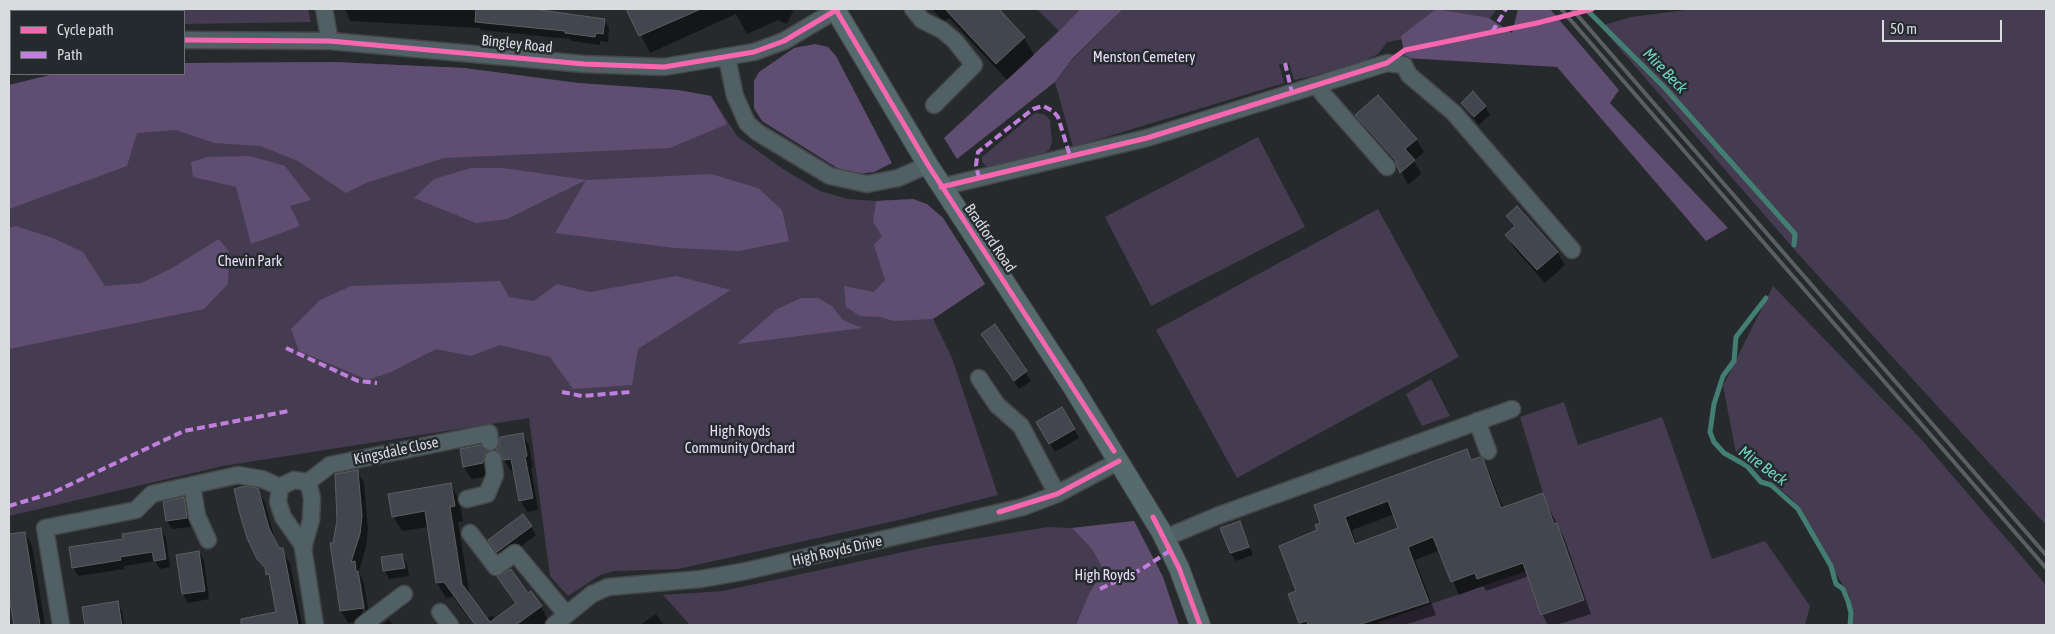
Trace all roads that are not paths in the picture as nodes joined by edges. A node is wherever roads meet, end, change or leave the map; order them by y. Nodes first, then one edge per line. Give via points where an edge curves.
1 (324, 9) edge
2 (836, 9) edge
3 (913, 9) edge
4 (185, 40) edge
5 (330, 41) junction
6 (727, 58) junction
7 (1319, 85) junction
8 (934, 105) dead end
9 (928, 165) junction
10 (1387, 168) dead end
11 (942, 187) junction
12 (1572, 250) dead end
13 (979, 378) dead end
14 (1512, 409) dead end
15 (1477, 421) junction
16 (490, 437) dead end
17 (1488, 451) dead end
18 (493, 459) dead end
19 (1119, 461) junction
20 (308, 482) junction
21 (192, 485) junction
22 (280, 487) junction
23 (1057, 494) junction
24 (467, 500) dead end
25 (470, 533) dead end
26 (1165, 538) junction
27 (208, 540) dead end
28 (304, 547) junction
29 (404, 594) dead end
30 (440, 612) dead end
31 (560, 620) edge
32 (61, 625) edge
33 (314, 625) edge
34 (363, 625) edge
35 (450, 625) edge
36 (1200, 625) edge

1 - 5 street
2 - 6 street, Bingley Road via 784,41
2 - 9 main road, Bradford Road
3 - 8 street via 922,20 955,41 974,65
4 - 5 street, Bingley Road
5 - 6 street, Bingley Road via 664,68
6 - 9 street via 735,96 747,123 830,176 867,184 898,178
7 - 10 street via 1322,93
7 - 11 street via 1147,138
7 - 12 street via 1386,63 1404,65 1409,74 1454,112
9 - 11 main road, Bradford Road
11 - 19 main road, Bradford Road
13 - 23 street via 997,405 1021,426
14 - 15 street
15 - 17 street
15 - 26 street
16 - 20 street, Kingsdale Close via 330,465
18 - 24 street via 495,474 488,494
19 - 23 street, High Royds Drive
19 - 26 main road, Bradford Road
20 - 22 street via 294,480
20 - 28 street via 312,498
21 - 22 street via 238,475 262,479
21 - 27 street via 197,516
21 - 32 street via 152,494 136,510 45,528
22 - 28 street via 278,502 283,517
23 - 31 street, High Royds Drive via 1007,510 746,571 701,579 608,587 592,594
25 - 31 street via 496,567 515,553
26 - 36 main road, Bradford Road
28 - 33 street
29 - 34 street
30 - 35 street

